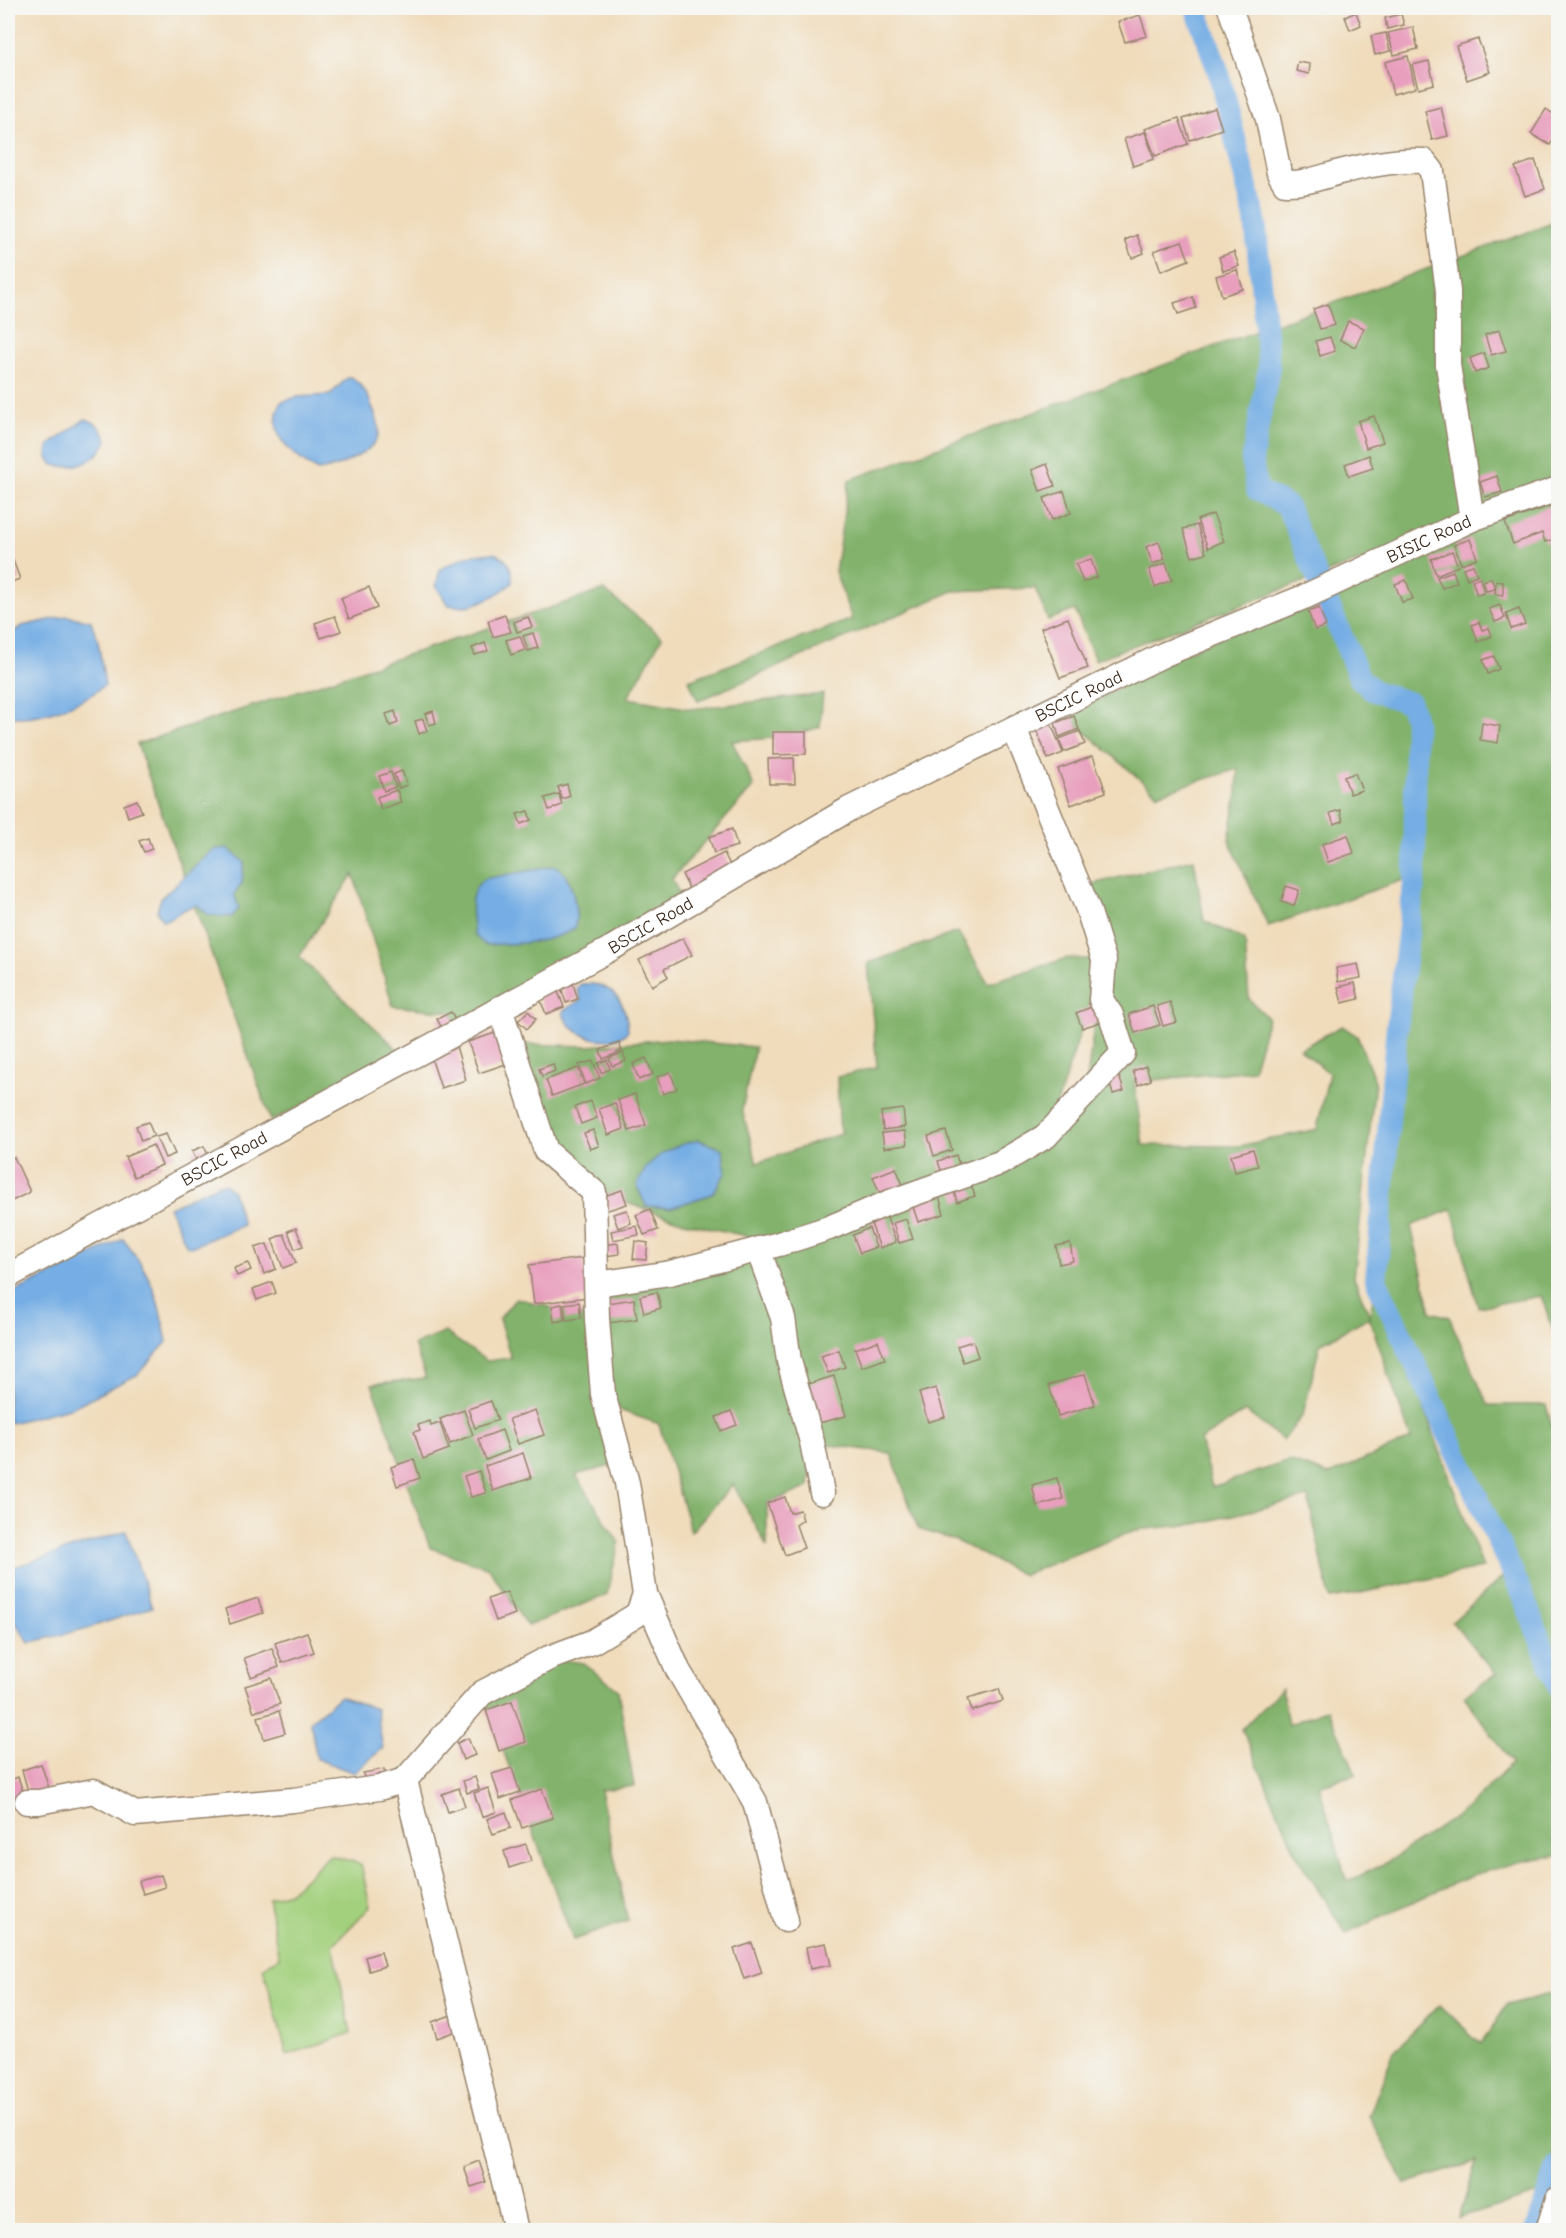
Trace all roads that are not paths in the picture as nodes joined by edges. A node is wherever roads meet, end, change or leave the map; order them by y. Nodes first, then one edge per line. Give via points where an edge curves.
1 (1230, 8) edge
2 (1558, 489) edge
3 (1472, 519) junction
4 (1304, 597) joint
5 (1014, 728) junction
6 (500, 1008) junction
7 (758, 1249) junction
8 (8, 1276) edge
9 (597, 1284) junction
10 (822, 1493) dead end
11 (645, 1594) junction
12 (405, 1780) junction
13 (27, 1802) dead end
14 (786, 1920) dead end
15 (1558, 2199) edge
16 (516, 2230) edge
17 (1548, 2230) edge

1 - 3 street via 1285,183 1297,184 1404,160 1424,161 1432,171 1448,291 1448,366
2 - 3 street, BISIC Road
3 - 4 street, BISIC Road
4 - 5 street, BSCIC Road via 1165,654
5 - 6 street, BSCIC Road via 849,809 612,948
5 - 7 street via 1088,909 1104,960 1101,999 1111,1015 1123,1053 1046,1136 1000,1163 829,1228
6 - 8 street, BSCIC Road
6 - 9 street via 546,1151 594,1192
7 - 9 street via 670,1273
7 - 10 street via 783,1318 789,1361
9 - 11 street via 603,1394 627,1483
11 - 12 street via 638,1614 592,1642 482,1693
11 - 14 street via 678,1670 755,1802
12 - 13 street via 379,1788 293,1800 135,1814 94,1791
12 - 16 street
15 - 17 street

